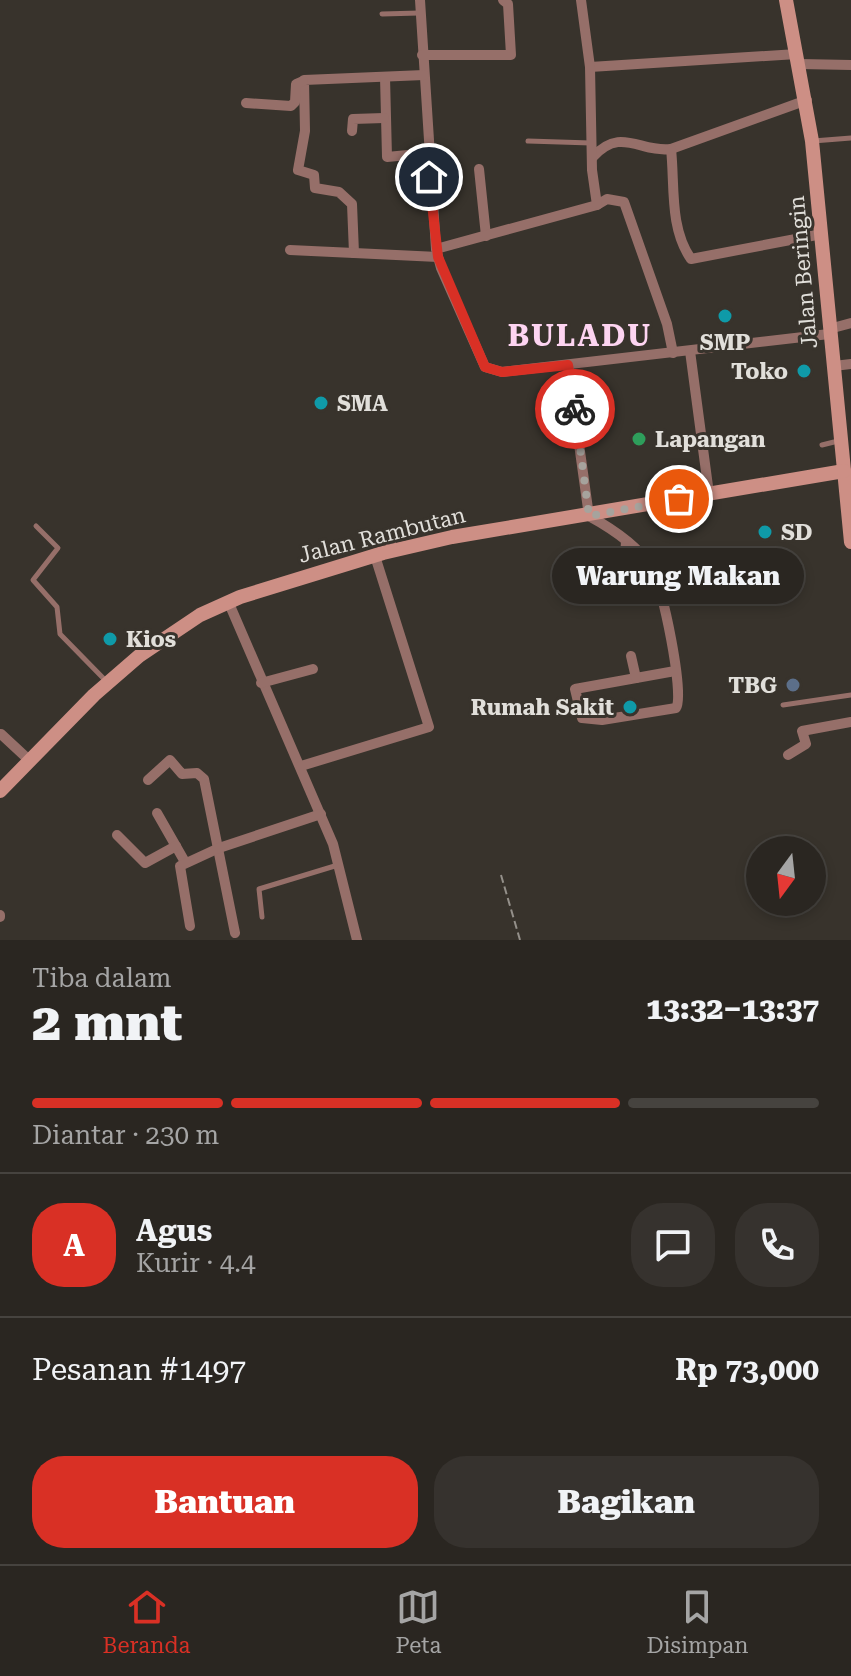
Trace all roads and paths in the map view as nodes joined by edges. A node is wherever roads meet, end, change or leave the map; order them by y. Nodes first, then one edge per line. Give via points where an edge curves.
1 (420, 0) edge
2 (503, 0) edge
3 (581, 0) edge
4 (786, 0) edge
5 (420, 13) junction
6 (382, 14) dead end
7 (422, 55) junction
8 (798, 59) junction
9 (851, 65) edge
10 (590, 67) junction
11 (424, 75) junction
12 (385, 77) junction
13 (303, 81) junction
14 (807, 100) junction
15 (246, 103) dead end
16 (384, 118) junction
17 (352, 131) dead end
18 (851, 138) edge
19 (528, 141) dead end
20 (812, 141) junction
21 (592, 143) junction
22 (671, 149) junction
23 (429, 153) junction
24 (593, 157) junction
25 (479, 169) dead end
26 (597, 205) junction
27 (822, 234) junction
28 (486, 236) junction
29 (290, 250) dead end
30 (354, 253) junction
31 (437, 253) junction
32 (851, 323) edge
33 (829, 332) junction
34 (690, 351) junction
35 (673, 353) junction
36 (851, 364) edge
37 (568, 365) junction
38 (834, 366) junction
39 (843, 441) junction
40 (822, 445) dead end
41 (847, 464) edge
42 (709, 494) junction
43 (589, 516) junction
44 (36, 526) dead end
45 (626, 541) junction
46 (851, 542) edge
47 (375, 556) junction
48 (623, 590) dead end
49 (228, 601) junction
50 (631, 656) dead end
51 (313, 669) dead end
52 (675, 671) junction
53 (636, 678) junction
54 (108, 682) junction
55 (261, 683) junction
56 (851, 695) edge
57 (783, 705) dead end
58 (851, 722) edge
59 (1, 734) edge
60 (788, 755) dead end
61 (29, 760) junction
62 (301, 766) junction
63 (148, 780) dead end
64 (0, 791) edge
65 (157, 813) dead end
66 (321, 814) junction
67 (117, 835) dead end
68 (176, 846) junction
69 (219, 848) junction
70 (185, 862) junction
71 (339, 865) junction
72 (501, 875) dead end
73 (262, 917) dead end
74 (190, 926) dead end
75 (235, 933) dead end
76 (357, 940) edge
77 (520, 940) edge

1 - 5 street
2 - 7 street via 508,4 511,55
3 - 10 street
4 - 8 street, Jalan Beringin
5 - 6 lane
5 - 7 street
7 - 11 street
8 - 9 street
8 - 10 street
8 - 14 street, Jalan Beringin
10 - 21 street
11 - 12 street
11 - 23 street
12 - 13 street
12 - 16 street
13 - 15 street via 296,84 291,106
13 - 30 street via 306,124 298,170 314,175 315,188 339,192 352,204
14 - 20 street, Jalan Beringin
14 - 22 street
16 - 17 street via 353,119
16 - 23 street via 388,158
18 - 20 lane
19 - 21 lane
20 - 27 street, Jalan Beringin
21 - 24 street
22 - 24 street via 616,142
22 - 27 street via 673,198 691,259
23 - 31 street
24 - 26 street
25 - 28 street
26 - 28 street
26 - 35 street via 607,199 624,202
27 - 33 street, Jalan Beringin
28 - 31 street
29 - 30 street
30 - 31 street
31 - 37 street via 485,367 502,372
32 - 33 street
33 - 34 street
33 - 38 street, Jalan Beringin
34 - 35 street
34 - 42 street
35 - 37 street
36 - 38 street
37 - 43 street
38 - 39 street, Jalan Beringin
39 - 40 lane
39 - 41 street, Jalan Beringin
41 - 42 street, Jalan Rambutan
41 - 46 street, Jalan Beringin
42 - 43 street, Jalan Rambutan
43 - 45 street
43 - 47 street, Jalan Rambutan via 391,545
44 - 54 lane via 58,548 33,580 59,610 60,634
45 - 48 street
45 - 52 street via 654,571
47 - 49 street, Jalan Rambutan
47 - 62 street via 429,727
49 - 54 street, Jalan Rambutan via 155,644
49 - 55 street
50 - 53 street
51 - 55 street
52 - 53 street
52 - 53 street via 676,708 602,720 582,718 575,689
54 - 61 street, Jalan Rambutan
55 - 62 street
56 - 57 lane
58 - 60 street via 802,731 806,744
59 - 61 street
61 - 64 street, Jalan Rambutan
62 - 66 street
63 - 69 street via 170,760 182,774 201,775
65 - 68 street
66 - 69 street
66 - 71 street
67 - 68 street via 145,863
68 - 70 street
69 - 70 street
69 - 75 street
70 - 74 street via 180,871
71 - 73 lane via 259,889
71 - 76 street
72 - 77 path

